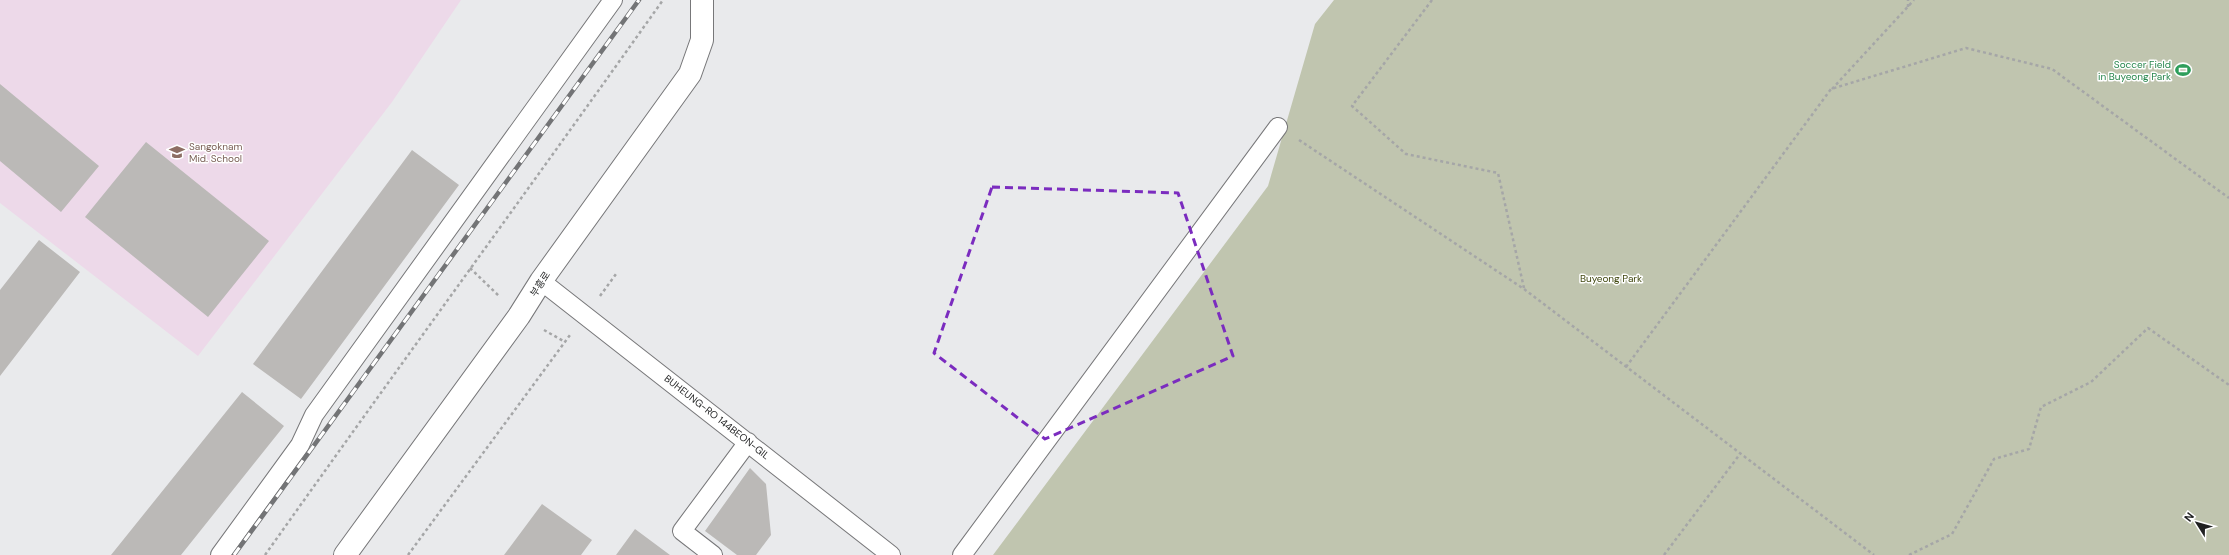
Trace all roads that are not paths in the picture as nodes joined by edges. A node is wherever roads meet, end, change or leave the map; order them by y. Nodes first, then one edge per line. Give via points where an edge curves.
1 (613, 0) edge
2 (702, 0) edge
3 (1278, 127) road end
4 (541, 281) junction
5 (748, 442) junction
6 (220, 555) edge
7 (345, 555) edge
8 (713, 555) edge
9 (891, 555) edge
10 (962, 555) edge

1 - 6 lane via 314,415 300,445
2 - 4 main road, 부흥로 via 702,40 690,74
3 - 10 lane
4 - 5 lane, BUHEUNG-RO 144BEON-GIL
4 - 7 main road, 부흥로 via 520,316
5 - 8 lane via 682,531
5 - 9 lane, BUHEUNG-RO 144BEON-GIL

